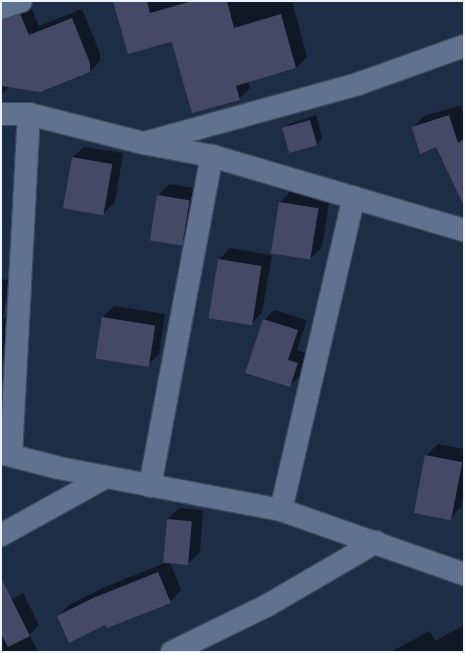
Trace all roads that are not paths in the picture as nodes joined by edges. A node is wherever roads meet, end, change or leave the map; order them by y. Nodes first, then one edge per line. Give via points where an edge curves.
1 (22, 1) edge
2 (1, 8) edge
3 (464, 46) edge
4 (1, 114) edge
5 (29, 114) junction
6 (143, 143) junction
7 (212, 156) junction
8 (354, 197) junction
9 (464, 230) edge
10 (6, 454) edge
11 (106, 477) junction
12 (150, 486) junction
13 (282, 510) junction
14 (1, 535) edge
15 (376, 542) junction
16 (463, 572) edge
17 (172, 652) edge

1 - 2 street
3 - 6 street via 358,84
4 - 5 street
5 - 6 street
5 - 10 street
6 - 7 street
7 - 8 street
7 - 12 street
8 - 9 street
8 - 13 street
10 - 11 street
11 - 12 street
11 - 14 street
12 - 13 street
13 - 15 street
15 - 16 street
15 - 17 street via 268,605

